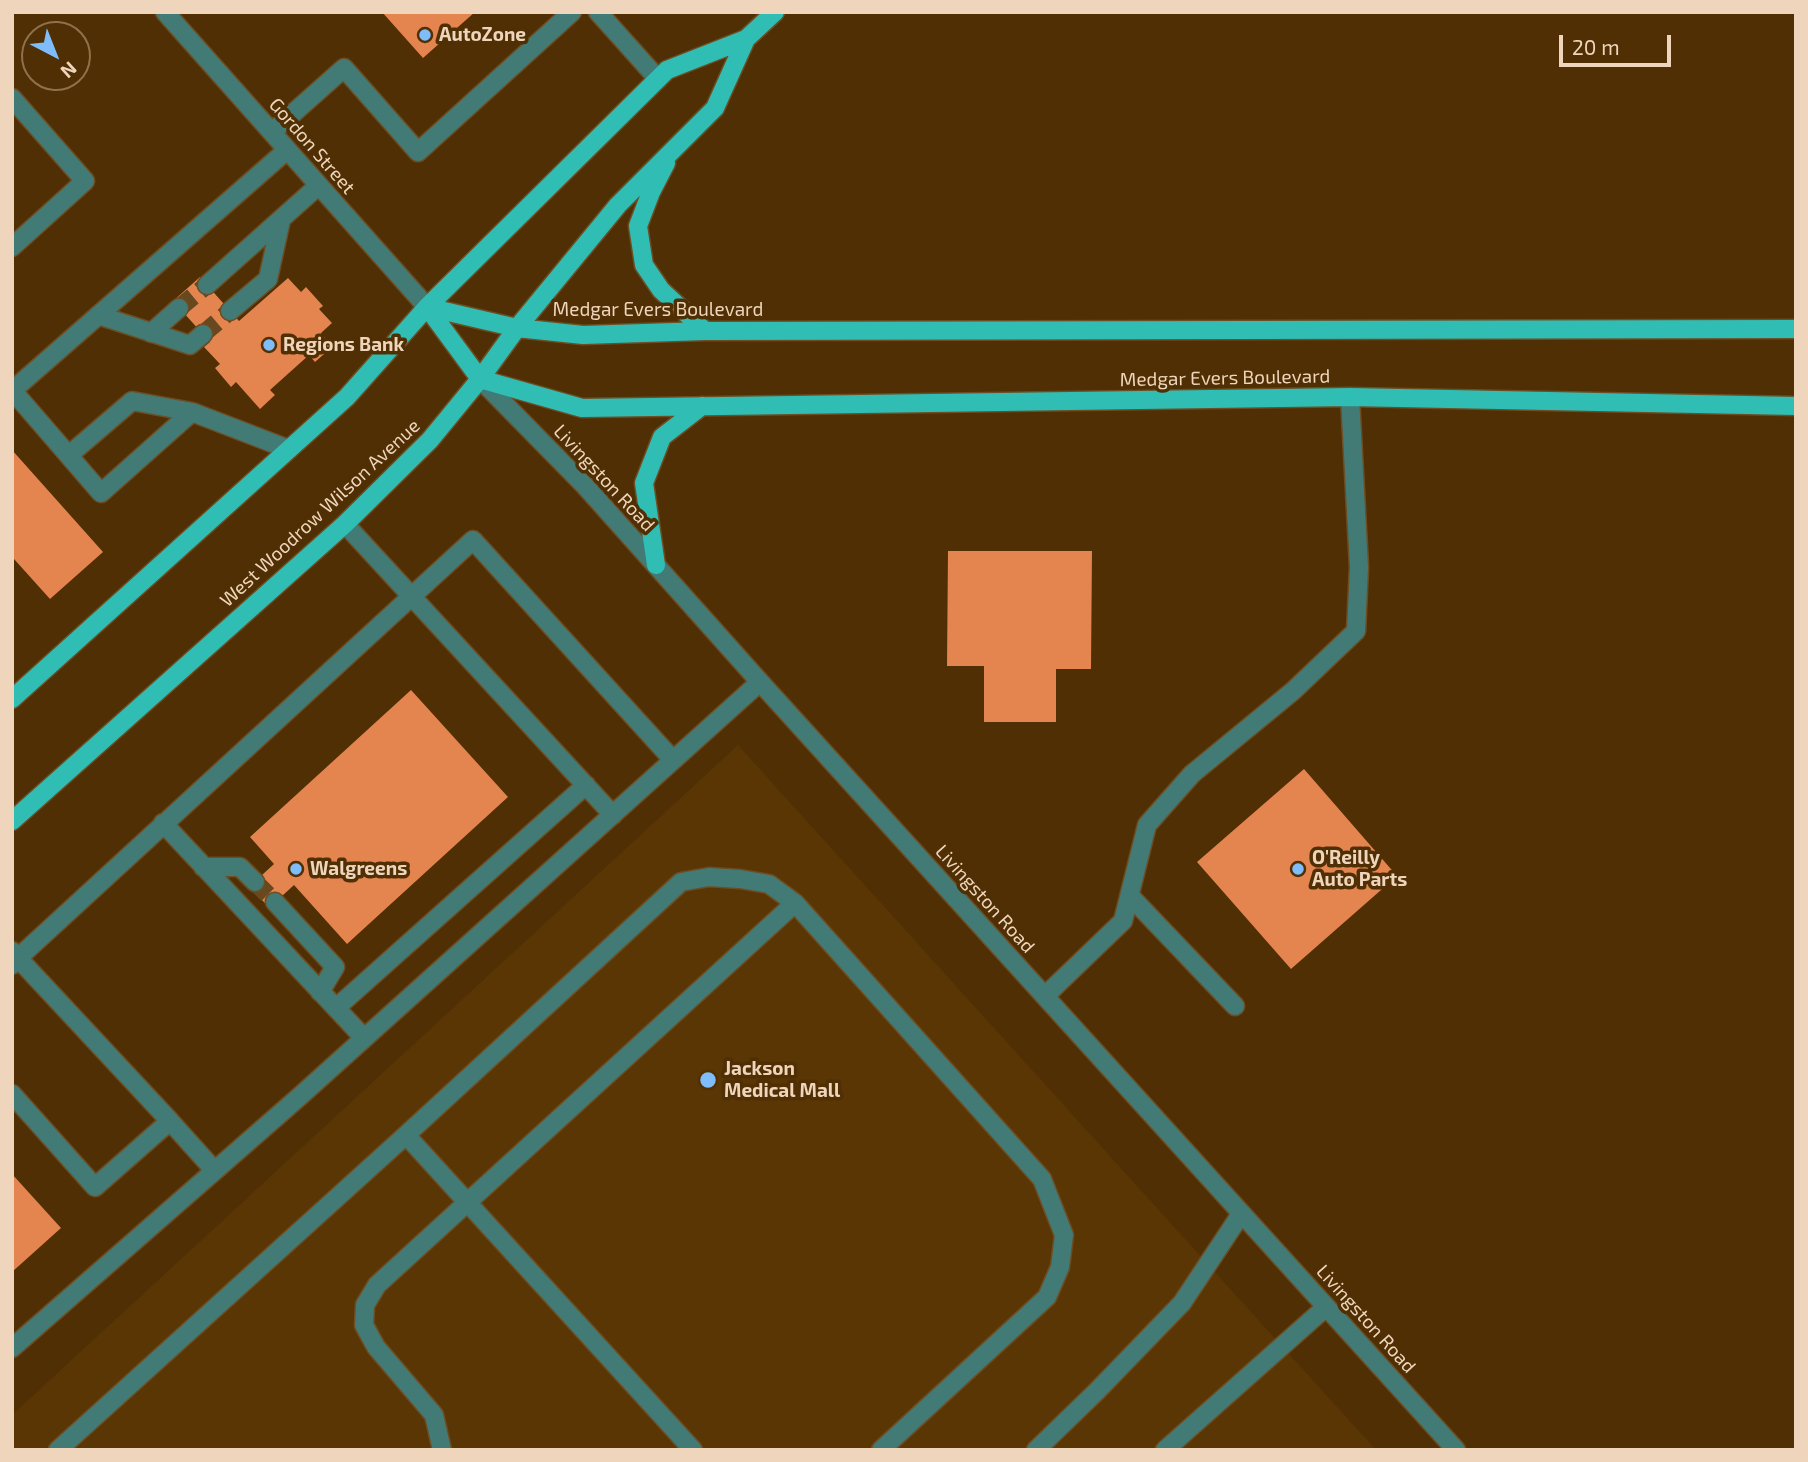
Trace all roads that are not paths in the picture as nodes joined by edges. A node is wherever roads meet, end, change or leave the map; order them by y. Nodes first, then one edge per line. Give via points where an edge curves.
1 (165, 12) edge
2 (572, 12) edge
3 (597, 12) edge
4 (775, 12) edge
5 (746, 39) junction
6 (658, 79) junction
7 (12, 98) edge
8 (272, 132) junction
9 (676, 145) junction
10 (287, 150) junction
11 (318, 186) junction
12 (281, 220) junction
13 (12, 247) edge
14 (207, 285) tunnel mouth
15 (427, 307) junction
16 (179, 308) tunnel mouth
17 (230, 311) tunnel mouth
18 (98, 315) junction
19 (517, 328) junction
20 (1796, 328) edge
21 (705, 331) junction
22 (151, 333) junction
23 (203, 334) tunnel mouth
24 (480, 379) junction
25 (12, 390) edge
26 (1350, 397) junction
27 (702, 406) junction
28 (1796, 406) edge
29 (192, 412) junction
30 (288, 449) junction
31 (69, 455) junction
32 (345, 524) junction
33 (656, 565) junction
34 (411, 597) junction
35 (760, 682) junction
36 (12, 699) edge
37 (673, 760) junction
38 (586, 785) junction
39 (613, 815) junction
40 (12, 821) edge
41 (163, 823) junction
42 (203, 867) junction
43 (254, 882) tunnel mouth
44 (1130, 896) junction
45 (275, 902) tunnel mouth
46 (795, 903) junction
47 (14, 958) edge
48 (320, 992) junction
49 (1045, 996) junction
50 (1234, 1006) dead end
51 (336, 1008) junction
52 (365, 1038) junction
53 (12, 1094) edge
54 (170, 1121) junction
55 (406, 1135) junction
56 (214, 1170) junction
57 (467, 1203) junction
58 (1241, 1213) junction
59 (1326, 1307) junction
60 (12, 1348) edge
61 (58, 1450) edge
62 (442, 1450) edge
63 (693, 1450) edge
64 (881, 1450) edge
65 (1036, 1450) edge
66 (1165, 1450) edge
67 (1456, 1450) edge

1 - 8 street, Gordon Street
2 - 8 street via 418,152 344,68
3 - 6 street
4 - 5 main road, West Woodrow Wilson Avenue
5 - 6 main road, West Woodrow Wilson Avenue via 667,70
5 - 9 main road, West Woodrow Wilson Avenue via 715,108
6 - 15 main road, West Woodrow Wilson Avenue
7 - 13 street via 85,181
8 - 10 street, Gordon Street
9 - 19 main road, West Woodrow Wilson Avenue via 618,205
9 - 21 main road via 638,226 644,265 661,290
10 - 11 street, Gordon Street
10 - 18 street
11 - 12 street
11 - 15 street, Gordon Street
12 - 14 street
12 - 17 street via 268,279
15 - 19 main road, Medgar Evers Boulevard
15 - 24 main road
15 - 30 main road, West Woodrow Wilson Avenue via 347,397
16 - 22 street
18 - 22 street
18 - 25 street
19 - 21 main road, Medgar Evers Boulevard via 583,335
19 - 24 main road, West Woodrow Wilson Avenue
20 - 21 main road, Medgar Evers Boulevard
22 - 23 street via 190,345
24 - 27 main road, Medgar Evers Boulevard via 582,408
24 - 32 main road, West Woodrow Wilson Avenue via 430,440
24 - 33 street, Livingston Road
25 - 31 street
26 - 27 main road, Medgar Evers Boulevard
26 - 28 main road, Medgar Evers Boulevard
26 - 44 street via 1359,567 1356,631 1293,691 1192,774 1147,825
27 - 33 main road via 662,437 644,484
29 - 30 street
29 - 31 street via 132,401
29 - 31 street via 101,493
30 - 36 main road, West Woodrow Wilson Avenue
32 - 34 street
32 - 40 main road, West Woodrow Wilson Avenue
33 - 35 street, Livingston Road
34 - 37 street via 473,540
34 - 38 street
34 - 41 street
35 - 37 street
35 - 49 street, Livingston Road
37 - 39 street
38 - 39 street
38 - 51 street
39 - 52 street
41 - 42 street
41 - 47 street
42 - 43 street via 240,867
42 - 48 street
44 - 49 street via 1123,921
44 - 50 street
45 - 48 street via 335,967
46 - 55 street via 769,884 709,877 681,882
46 - 57 street
46 - 64 street via 1042,1179 1064,1235 1060,1267 1047,1297
47 - 54 street
48 - 51 street
49 - 58 street, Livingston Road
51 - 52 street
52 - 56 street
53 - 54 street via 96,1187
54 - 56 street
55 - 57 street
55 - 61 street
56 - 60 street
57 - 62 street via 377,1285 365,1305 364,1325 376,1347 434,1415
57 - 63 street
58 - 59 street, Livingston Road
58 - 65 street via 1182,1303
59 - 66 street
59 - 67 street, Livingston Road

